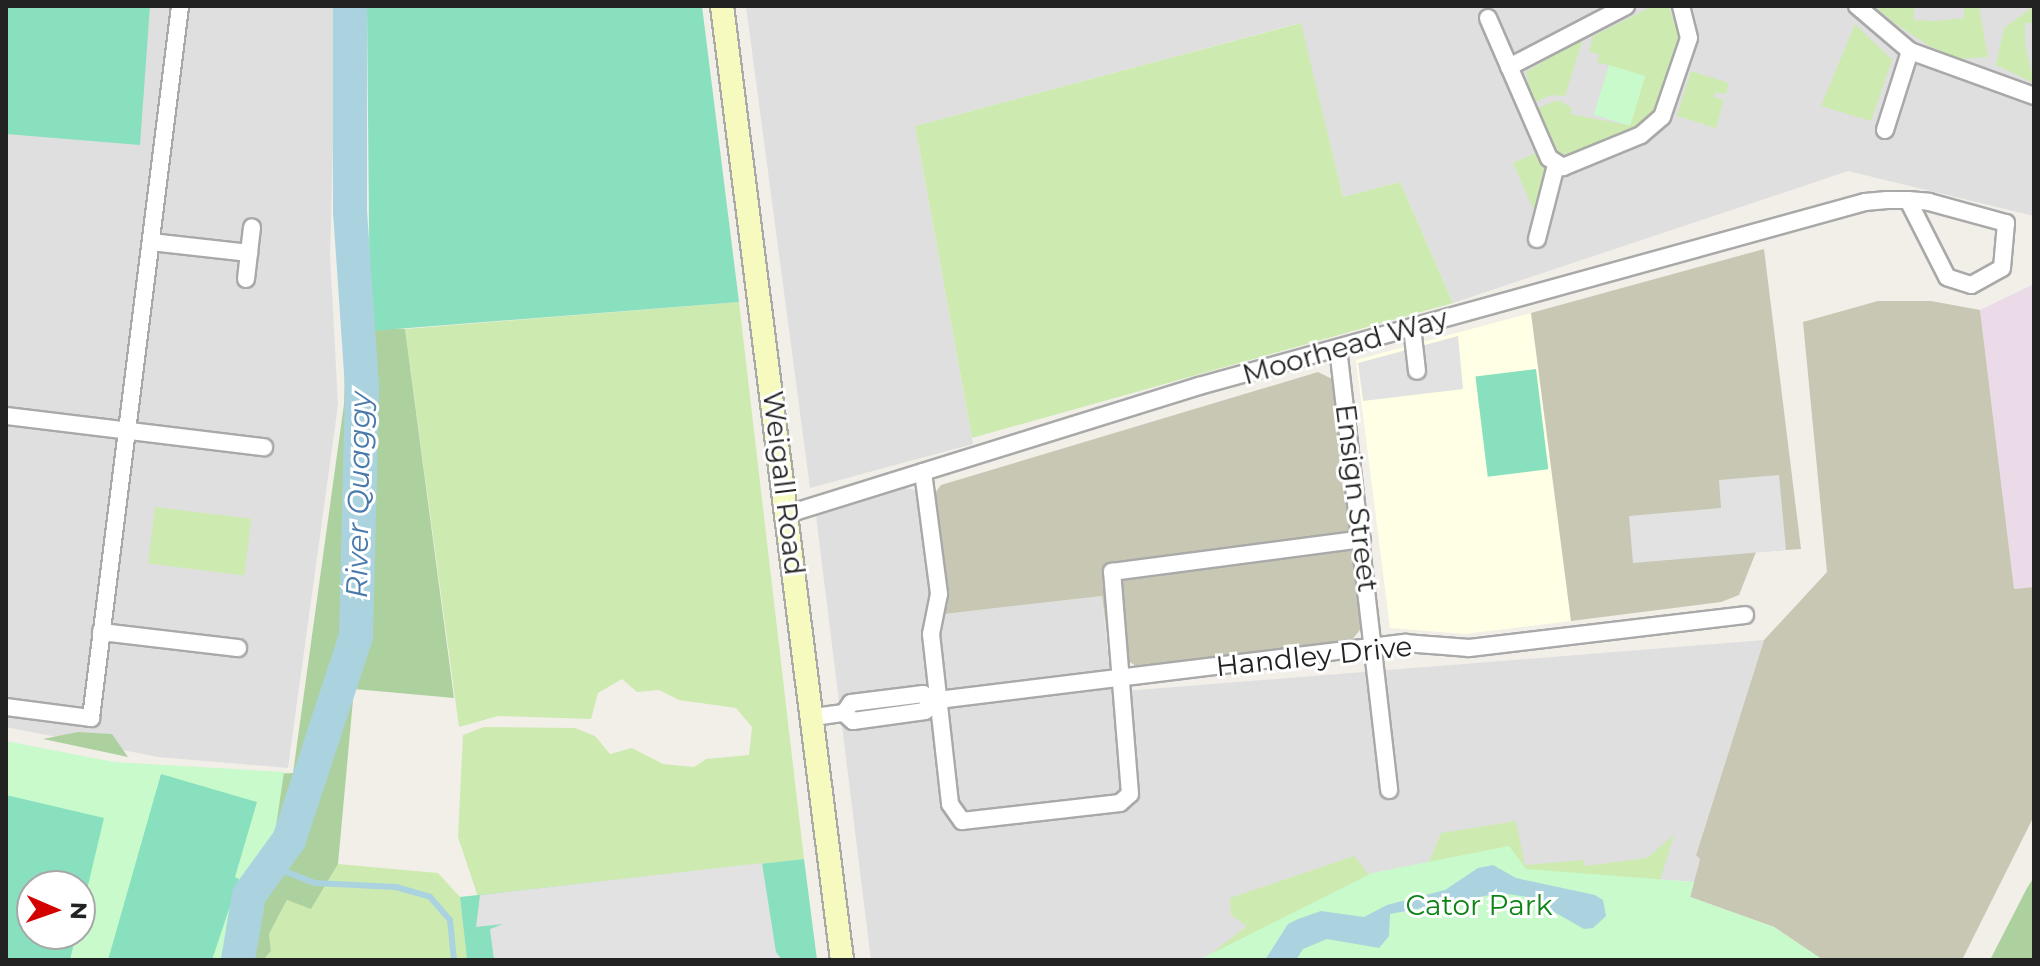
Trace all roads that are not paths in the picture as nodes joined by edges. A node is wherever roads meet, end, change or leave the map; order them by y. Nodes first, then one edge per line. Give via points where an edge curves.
1 (180, 6) edge
2 (722, 6) edge
3 (1626, 6) edge
4 (1681, 6) edge
5 (1857, 6) edge
6 (1488, 18) dead end
7 (1910, 51) junction
8 (1509, 67) junction
9 (2034, 96) edge
10 (1885, 130) dead end
11 (1556, 165) junction
12 (1908, 200) junction
13 (252, 227) dead end
14 (1537, 239) dead end
15 (151, 242) junction
16 (249, 253) junction
17 (246, 279) dead end
18 (1412, 327) junction
19 (1338, 348) junction
20 (1417, 371) dead end
21 (6, 416) edge
22 (127, 430) junction
23 (264, 447) dead end
24 (923, 472) junction
25 (788, 514) junction
26 (1362, 539) junction
27 (1745, 615) dead end
28 (101, 632) junction
29 (238, 648) dead end
30 (1373, 648) junction
31 (1121, 679) junction
32 (935, 701) junction
33 (6, 707) edge
34 (814, 717) junction
35 (1389, 790) dead end
36 (842, 960) edge

1 - 15 street
2 - 25 street, Weigall Road
3 - 8 street
4 - 11 street via 1689,38 1662,117 1641,135 1572,165
5 - 7 street
6 - 8 street
7 - 9 street
7 - 10 street
8 - 11 street
11 - 14 street
12 - 12 street, Moorhead Way via 2006,223 2002,268 1971,285 1947,277
12 - 18 street, Moorhead Way via 1865,202
13 - 16 street
15 - 16 street
15 - 22 street
16 - 17 street
18 - 19 street, Moorhead Way
18 - 20 street
19 - 24 street, Moorhead Way
19 - 26 street, Ensign Street
21 - 22 street
22 - 23 street
22 - 28 street
24 - 25 street, Moorhead Way
24 - 32 street via 940,602 931,634
25 - 34 street, Weigall Road
26 - 30 street, Ensign Street
26 - 31 street via 1112,572
27 - 30 street, Handley Drive via 1469,648 1418,643
28 - 29 street
28 - 33 street via 91,718
30 - 31 street, Handley Drive
30 - 35 street, Ensign Street
31 - 32 street, Handley Drive
31 - 32 street via 1132,787 1125,800 972,821 954,816 950,804
32 - 34 street, Handley Drive via 925,711 853,721 844,713
34 - 36 street, Weigall Road

